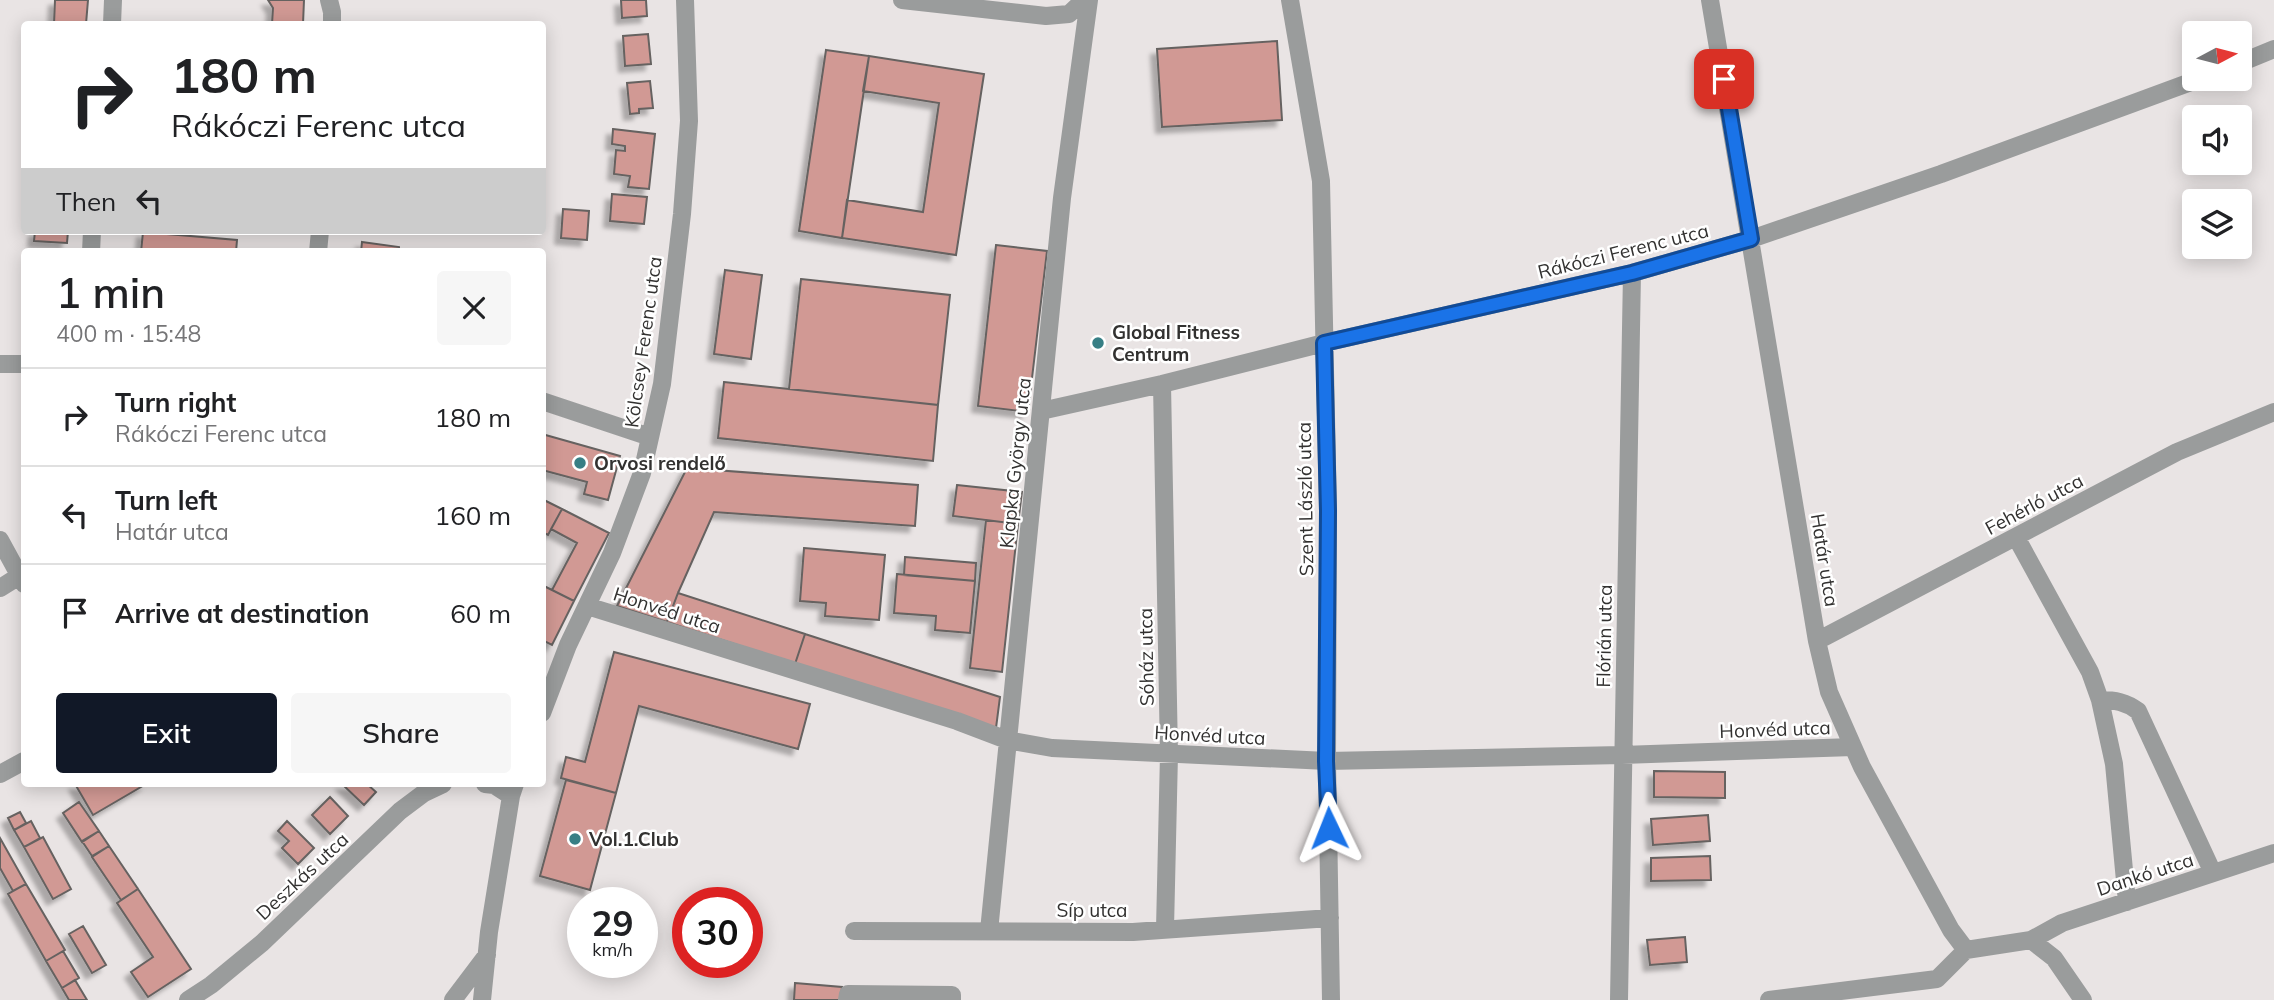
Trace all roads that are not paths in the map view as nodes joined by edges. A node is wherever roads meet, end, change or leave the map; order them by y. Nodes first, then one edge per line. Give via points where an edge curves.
1 (113, 0) edge
2 (329, 0) edge
3 (685, 0) edge
4 (902, 0) edge
5 (1087, 0) edge
6 (1290, 0) edge
7 (1710, 0) edge
8 (112, 21) edge
9 (332, 21) edge
10 (2274, 49) edge
11 (2252, 58) edge
12 (2182, 85) edge
13 (1751, 239) junction
14 (1632, 273) junction
15 (1324, 343) junction
16 (0, 364) edge
17 (21, 364) edge
18 (1162, 384) junction
19 (546, 402) edge
20 (1041, 411) junction
21 (2274, 412) edge
22 (650, 437) junction
23 (2015, 537) junction
24 (0, 540) edge
25 (21, 574) edge
26 (21, 578) edge
27 (0, 588) edge
28 (587, 606) junction
29 (1817, 641) junction
30 (2100, 700) junction
31 (546, 703) edge
32 (1007, 740) junction
33 (1853, 747) junction
34 (1169, 754) junction
35 (1622, 755) junction
36 (1326, 761) junction
37 (21, 763) edge
38 (0, 774) edge
39 (437, 787) edge
40 (513, 790) edge
41 (2274, 853) edge
42 (2213, 873) junction
43 (2126, 902) junction
44 (1330, 918) junction
45 (1165, 929) junction
46 (989, 930) junction
47 (854, 931) dead end
48 (2031, 940) junction
49 (1966, 950) junction
50 (487, 955) junction
51 (188, 1000) edge
52 (453, 1000) edge
53 (482, 1000) edge
54 (848, 1000) edge
55 (952, 1000) edge
56 (1331, 1000) edge
57 (1619, 1000) edge
58 (1769, 1000) edge
59 (2083, 1000) edge

1 - 8 street
2 - 9 street
3 - 22 street, Kölcsey Ferenc utca via 689,121 684,188 662,384
4 - 5 street via 1046,16 1069,14
5 - 20 street, Klapka György utca
6 - 15 street, Szent László utca via 1321,181
7 - 13 street, Határ utca
10 - 11 street
12 - 13 street, Rákóczi Ferenc utca
13 - 14 street, Rákóczi Ferenc utca
13 - 29 street, Határ utca
14 - 15 street, Rákóczi Ferenc utca
14 - 35 street, Flórián utca
15 - 18 street, Rákóczi Ferenc utca
15 - 36 street, Szent László utca
16 - 17 street
18 - 20 street, Rákóczi Ferenc utca
18 - 34 street, Sóház utca
19 - 22 street
20 - 32 street, Klapka György utca
21 - 23 street, Fehérló utca via 2177,453
22 - 28 street, Kölcsey Ferenc utca via 642,473
23 - 29 street, Fehérló utca
23 - 30 street via 2090,672
24 - 25 street
26 - 27 street
28 - 31 street, Kölcsey Ferenc utca
28 - 32 street, Honvéd utca
29 - 33 street, Határ utca via 1829,692
30 - 42 street via 2116,700 2138,711
30 - 43 street via 2114,764
32 - 34 street, Honvéd utca via 1052,748
32 - 46 street, Klapka György utca
33 - 35 street, Honvéd utca
33 - 49 street, Határ utca
34 - 36 street, Honvéd utca
34 - 45 street, Sóház utca
35 - 36 street, Honvéd utca
35 - 57 street, Flórián utca
36 - 44 street, Szent László utca
37 - 38 street
39 - 51 street, Deszkás utca via 400,811 261,943
40 - 50 street
41 - 42 street, Dankó utca
42 - 43 street, Dankó utca
43 - 48 street, Dankó utca via 2062,923
44 - 45 street, Síp utca
44 - 56 street, Szent László utca
45 - 46 street, Síp utca
46 - 47 street, Síp utca
48 - 49 street
48 - 59 street via 2054,958
49 - 58 street via 1937,979
50 - 52 street
50 - 53 street
54 - 55 street via 848,994 951,995

